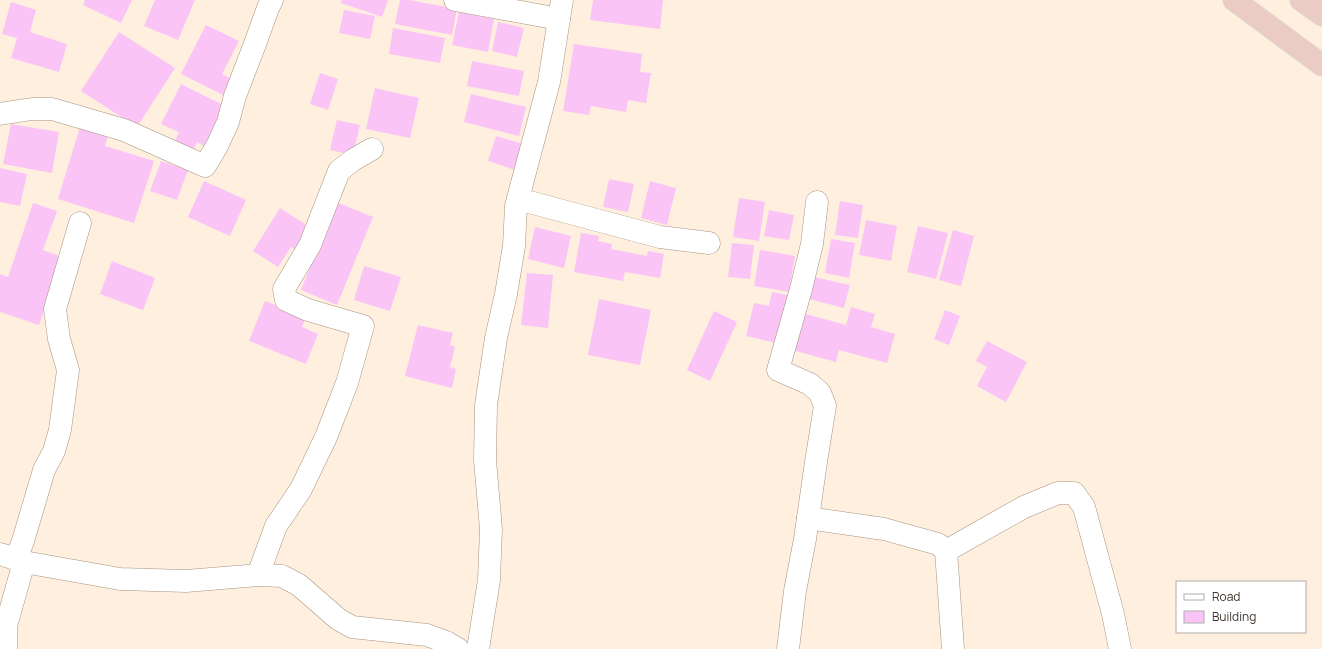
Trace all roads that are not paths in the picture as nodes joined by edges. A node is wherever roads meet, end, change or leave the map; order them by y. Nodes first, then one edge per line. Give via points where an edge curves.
1 (272, 0) edge
2 (1234, 0) edge
3 (1301, 0) edge
4 (461, 1) edge
5 (561, 10) edge
6 (1322, 15) edge
7 (1322, 65) edge
8 (0, 114) edge
9 (372, 149) dead end
10 (518, 199) junction
11 (817, 202) dead end
12 (80, 223) dead end
13 (709, 243) dead end
14 (808, 518) junction
15 (946, 552) junction
16 (13, 559) edge
17 (258, 575) junction
18 (6, 649) edge
19 (458, 649) edge
20 (478, 649) edge
21 (788, 649) edge
22 (953, 649) edge
23 (1120, 649) edge

1 - 8 street via 235,96 228,122 205,166 124,130 82,116 52,109
2 - 7 highway
3 - 6 highway
4 - 5 street
5 - 10 street via 549,82
9 - 17 street via 339,171 310,245 284,289 286,300 308,310 363,326 347,383 326,438 300,489 276,526
10 - 13 street via 660,237
10 - 20 street via 514,246 486,405 485,460 491,529 489,580
11 - 14 street via 812,244 778,370 810,384 820,393 825,406
12 - 16 street via 55,309 59,339 68,370 60,430
14 - 15 street via 884,529 938,544
14 - 21 street
15 - 22 street
15 - 23 street via 1024,507 1058,493 1074,493 1084,507
16 - 17 street via 120,579 186,581
16 - 18 street
17 - 19 street via 282,576 299,585 338,619 352,627 427,635

